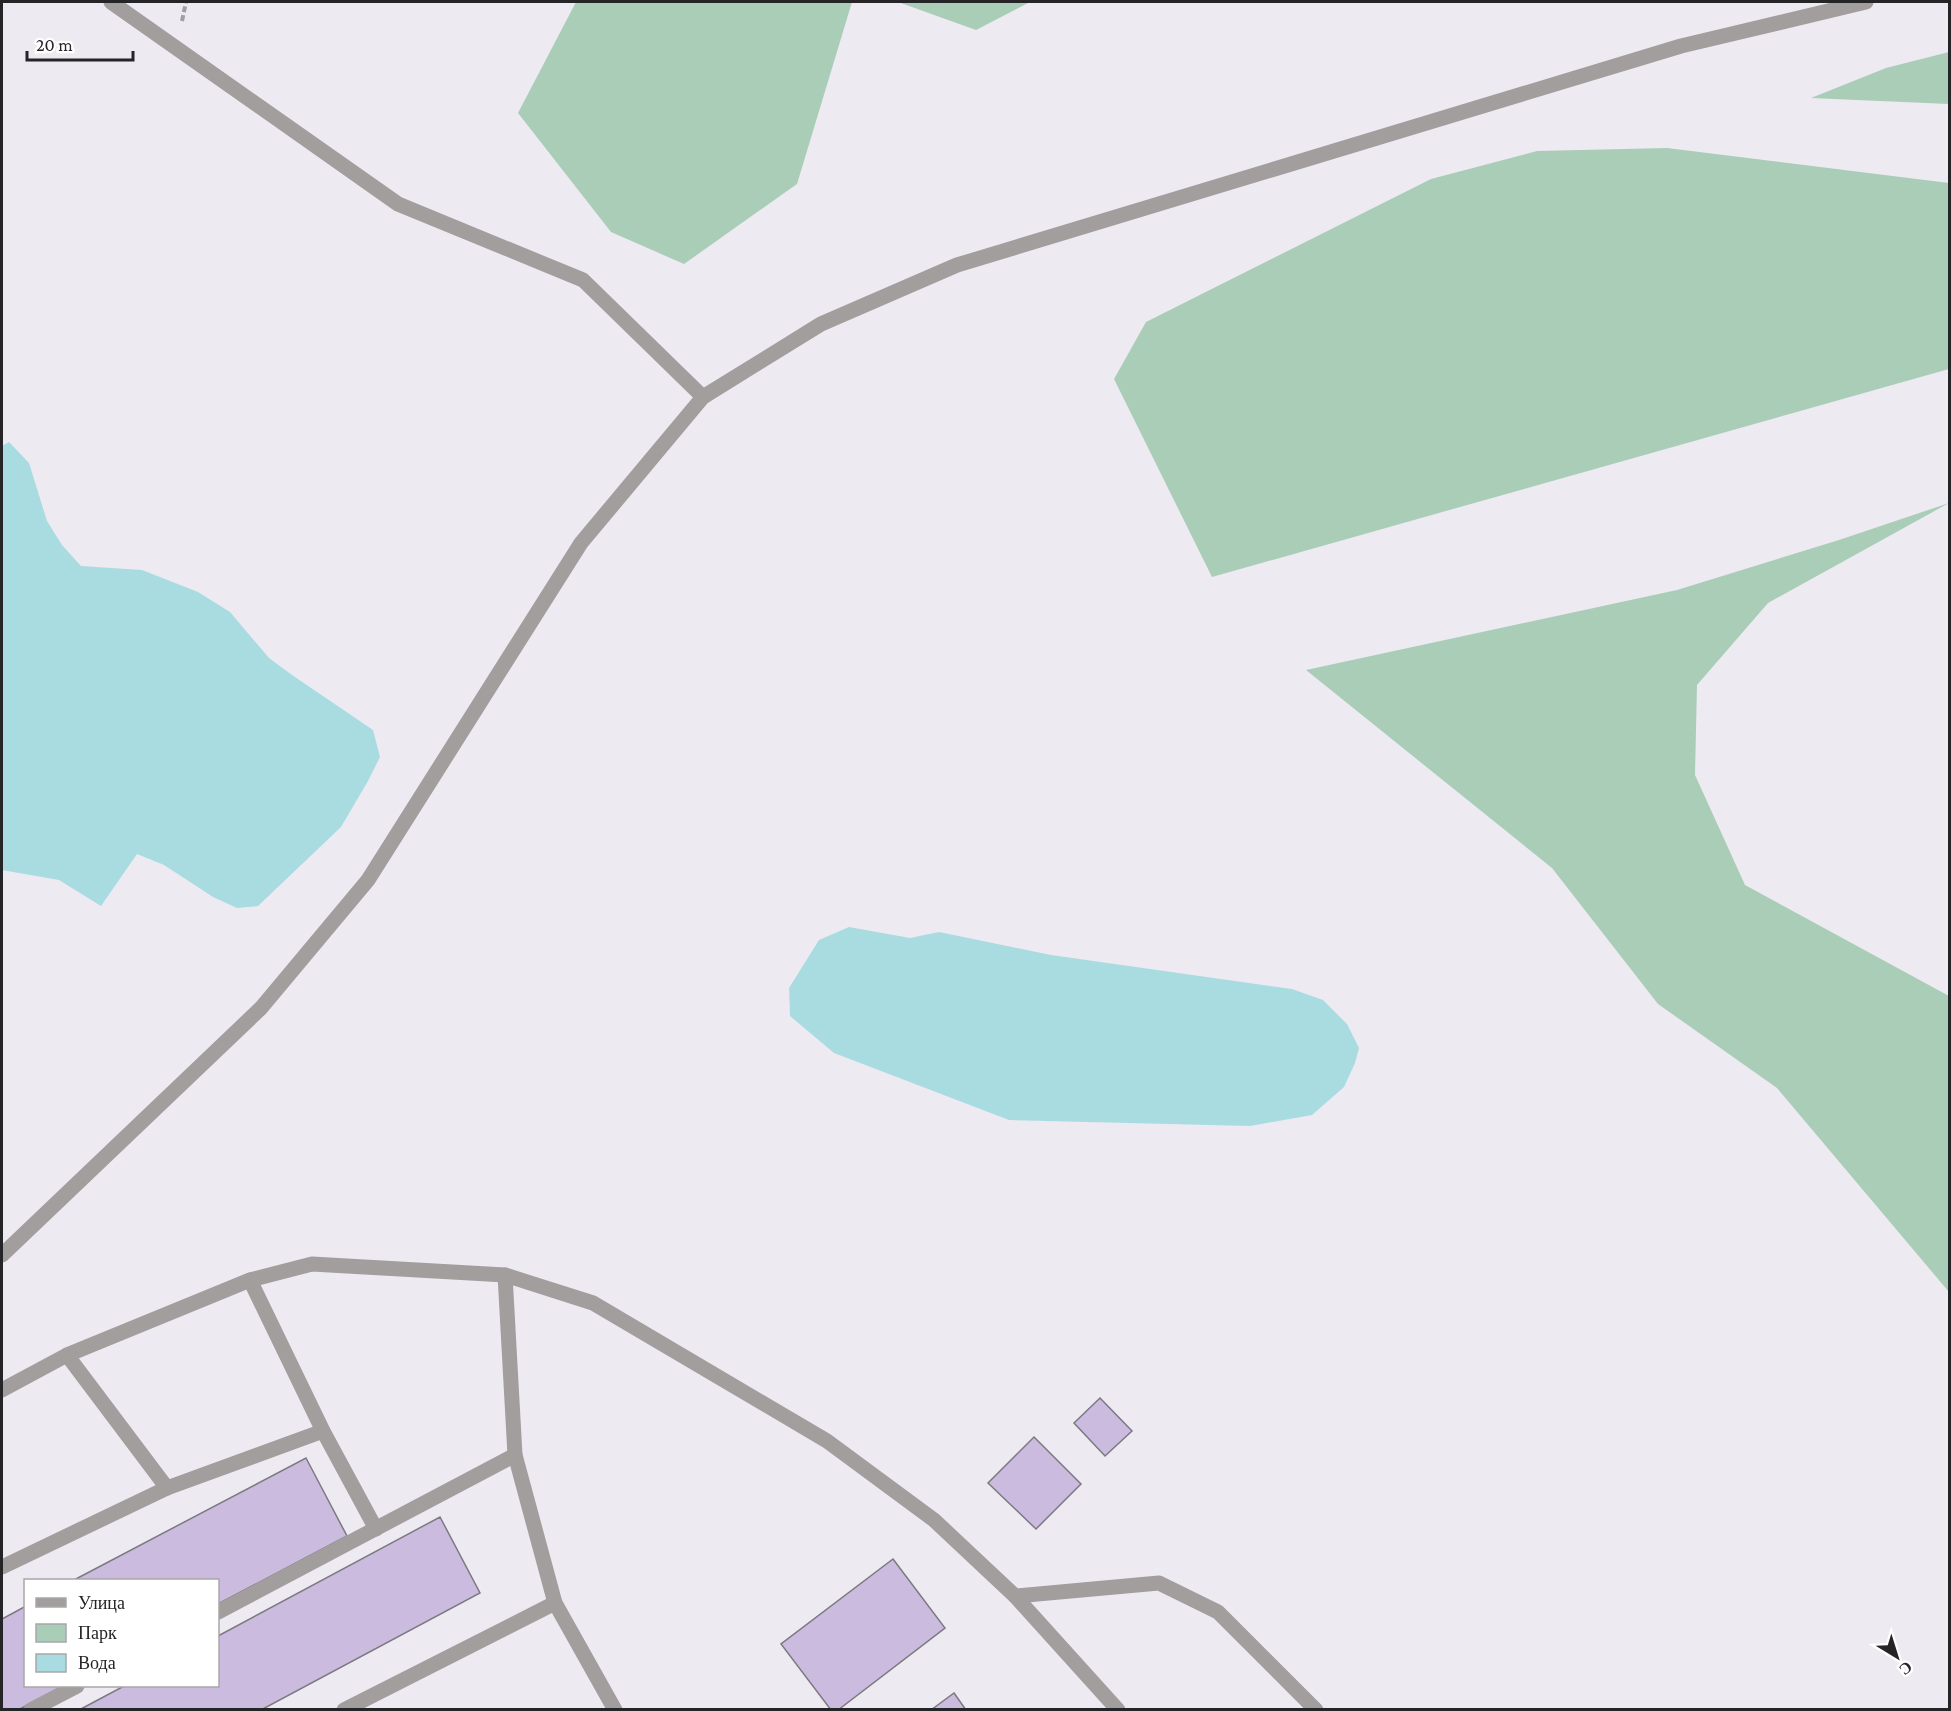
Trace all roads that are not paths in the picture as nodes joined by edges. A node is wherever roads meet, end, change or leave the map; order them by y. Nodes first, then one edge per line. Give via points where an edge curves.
1 (111, 2) edge
2 (1866, 2) edge
3 (704, 397) junction
4 (2, 1256) edge
5 (505, 1275) junction
6 (250, 1280) junction
7 (67, 1355) junction
8 (2, 1390) edge
9 (323, 1431) junction
10 (515, 1455) junction
11 (167, 1488) junction
12 (376, 1528) junction
13 (2, 1567) edge
14 (1015, 1596) junction
15 (555, 1603) junction
16 (219, 1611) edge
17 (75, 1687) edge
18 (31, 1710) edge
19 (344, 1710) edge
20 (615, 1710) edge
21 (1118, 1710) edge
22 (1316, 1710) edge

1 - 3 street via 398,204 583,279
2 - 3 street via 1681,46 957,265 821,324
3 - 4 street via 581,543 360,889 261,1008
5 - 6 street via 312,1264
5 - 10 street
5 - 14 street via 593,1304 827,1441 934,1520
6 - 7 street
6 - 9 street
7 - 8 street
7 - 11 street
9 - 11 street
9 - 12 street
10 - 12 street
10 - 15 street
11 - 13 street
12 - 16 street
14 - 21 street
14 - 22 street via 1159,1583 1218,1612
15 - 19 street
15 - 20 street
17 - 18 street

